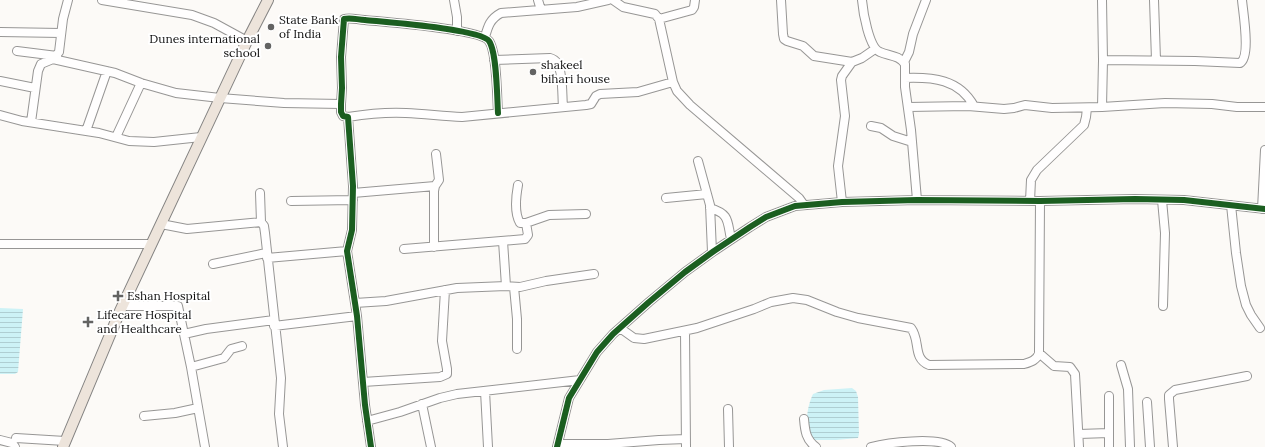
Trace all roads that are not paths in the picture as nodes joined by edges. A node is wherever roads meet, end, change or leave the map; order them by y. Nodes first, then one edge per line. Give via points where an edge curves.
1 (68, 0) edge
2 (102, 0) edge
3 (268, 0) edge
4 (454, 0) edge
5 (538, 0) edge
6 (608, 0) edge
7 (613, 0) edge
8 (695, 0) edge
9 (781, 0) edge
10 (862, 0) edge
11 (926, 0) edge
12 (1102, 0) edge
13 (1154, 0) edge
14 (1242, 0) edge
15 (122, 2) edge
16 (541, 10) junction
17 (659, 19) junction
18 (457, 31) junction
19 (0, 32) edge
20 (61, 33) junction
21 (485, 37) junction
22 (246, 41) junction
23 (875, 49) junction
24 (17, 51) dead end
25 (55, 58) junction
26 (494, 60) junction
27 (1103, 60) junction
28 (1156, 60) junction
29 (852, 62) junction
30 (904, 62) junction
31 (108, 72) junction
32 (905, 78) junction
33 (0, 81) edge
34 (673, 82) junction
35 (140, 83) junction
36 (35, 88) junction
37 (220, 98) junction
38 (341, 104) junction
39 (974, 106) junction
40 (563, 107) junction
41 (908, 107) junction
42 (1102, 107) junction
43 (1265, 107) edge
44 (1087, 108) junction
45 (498, 113) junction
46 (0, 115) edge
47 (348, 117) junction
48 (31, 122) junction
49 (871, 126) dead end
50 (86, 131) junction
51 (116, 137) junction
52 (201, 137) junction
53 (912, 142) junction
54 (1265, 150) edge
55 (436, 154) dead end
56 (698, 161) dead end
57 (1265, 162) edge
58 (518, 185) dead end
59 (435, 186) junction
60 (260, 193) dead end
61 (707, 194) junction
62 (353, 196) junction
63 (666, 198) dead end
64 (917, 200) junction
65 (1162, 200) junction
66 (291, 201) dead end
67 (1030, 201) junction
68 (1040, 201) junction
69 (842, 202) junction
70 (804, 205) junction
71 (1231, 205) junction
72 (710, 208) junction
73 (1264, 209) edge
74 (586, 214) dead end
75 (261, 222) junction
76 (161, 224) junction
77 (526, 224) junction
78 (731, 239) junction
79 (503, 241) junction
80 (0, 244) edge
81 (151, 244) junction
82 (434, 247) junction
83 (404, 249) dead end
84 (347, 251) junction
85 (712, 252) junction
86 (267, 256) junction
87 (213, 264) dead end
88 (594, 274) dead end
89 (510, 286) junction
90 (445, 290) junction
91 (355, 303) junction
92 (122, 306) junction
93 (1163, 306) dead end
94 (357, 316) junction
95 (274, 323) junction
96 (620, 328) junction
97 (1260, 328) dead end
98 (685, 331) junction
99 (184, 334) junction
100 (242, 346) dead end
101 (517, 349) dead end
102 (1039, 353) junction
103 (1121, 365) dead end
104 (191, 367) junction
105 (1247, 376) dead end
106 (580, 380) junction
107 (363, 382) junction
108 (485, 391) junction
109 (1109, 396) dead end
110 (1147, 402) dead end
111 (422, 404) junction
112 (198, 408) junction
113 (728, 409) dead end
114 (144, 416) dead end
115 (804, 419) dead end
116 (367, 421) junction
117 (1109, 433) junction
118 (1079, 434) junction
119 (16, 438) dead end
120 (0, 440) edge
121 (686, 443) edge
122 (64, 444) edge
123 (652, 444) edge
124 (557, 446) edge
125 (15, 447) edge
126 (205, 447) edge
127 (283, 447) edge
128 (371, 447) edge
129 (431, 447) edge
130 (488, 447) edge
131 (729, 447) edge
132 (816, 447) edge
133 (871, 447) edge
134 (951, 447) edge
135 (1079, 447) edge
136 (1109, 447) edge
137 (1130, 447) edge
138 (1150, 447) edge
139 (1173, 447) edge

1 - 20 street
2 - 15 street
3 - 22 main road
4 - 18 street
5 - 16 street
6 - 16 street via 577,7
7 - 17 street via 623,7 651,12
8 - 17 street via 692,10
9 - 29 street via 784,39 803,46 814,56
10 - 23 street
11 - 30 street
12 - 27 street
13 - 28 street
14 - 28 street via 1246,41 1243,62 1236,64
15 - 22 street via 197,17 214,23
16 - 21 street via 495,16
17 - 34 street
18 - 21 street
18 - 38 street via 344,19
19 - 20 street
20 - 25 street via 59,52
21 - 26 street via 489,41
22 - 37 main road
23 - 29 street
23 - 30 street
24 - 25 street
25 - 31 street
25 - 36 street via 41,64
26 - 40 street via 554,60 558,64
26 - 45 street
27 - 28 street
27 - 42 street
29 - 69 street via 841,80 845,116 838,166
30 - 32 street
31 - 35 street
31 - 50 street
32 - 39 street via 930,77 948,83 964,92
32 - 41 street
33 - 36 street
34 - 40 street via 633,93 600,94 591,104
34 - 70 street via 677,91 690,105
35 - 37 street via 169,92
35 - 51 street
36 - 48 street
37 - 38 street
37 - 52 main road
38 - 47 street via 342,115
39 - 41 street
39 - 44 street via 1004,109 1025,105
40 - 45 street
41 - 53 street
42 - 43 street via 1165,103
42 - 44 street
44 - 67 street via 1084,125 1032,176
45 - 47 street via 462,117 377,113
46 - 48 street
47 - 62 street
48 - 50 street
49 - 53 street
50 - 51 street
51 - 52 street via 129,141 154,142
52 - 76 main road
53 - 64 street
54 - 57 street
55 - 59 street via 439,180
56 - 61 street
57 - 73 street
58 - 77 street via 518,220
59 - 62 street
59 - 82 street
60 - 75 street
61 - 63 street
61 - 72 street
62 - 66 street
62 - 84 street via 352,230
64 - 67 street
64 - 69 street
65 - 68 street via 1135,198
65 - 71 street
65 - 93 street via 1165,233
67 - 68 street
68 - 102 street
69 - 70 street
70 - 78 street via 766,217
71 - 73 street
71 - 97 street via 1236,253 1246,305
72 - 78 street via 724,214
72 - 85 street
74 - 77 street via 549,215
75 - 76 street via 187,229
75 - 86 street via 265,229
76 - 81 main road
77 - 79 street via 527,238
78 - 85 street
79 - 82 street
79 - 89 street
80 - 81 street
81 - 92 main road
82 - 83 street
84 - 86 street
84 - 91 street
85 - 96 street
86 - 87 street
86 - 95 street
88 - 89 street
89 - 90 street
89 - 101 street
90 - 91 street via 386,301
90 - 107 street via 442,341 447,374 440,377
91 - 94 street
92 - 99 street via 178,306
92 - 122 main road
94 - 95 street
94 - 107 street
95 - 99 street via 206,329
95 - 127 street via 281,378 279,414
96 - 98 street via 639,339
96 - 106 street via 597,352
98 - 102 street via 771,302 793,298 807,300 858,318 911,328 915,333 920,359 929,365 1024,364 1035,360
98 - 121 street
99 - 104 street
100 - 104 street via 230,349 224,358
102 - 118 street via 1054,366 1067,367 1075,374
103 - 137 street via 1128,389
104 - 112 street
105 - 139 street via 1172,392 1169,399
106 - 108 street
106 - 124 street via 569,398
107 - 116 street
108 - 111 street via 440,398
108 - 130 street
109 - 117 street
110 - 138 street
111 - 116 street
111 - 129 street
112 - 114 street
112 - 126 street
113 - 131 street
115 - 132 street via 808,440
116 - 128 street
117 - 118 street
117 - 136 street
118 - 135 street
119 - 122 street
120 - 125 street via 12,443
121 - 123 street
123 - 124 street
133 - 134 street via 891,442 934,442

